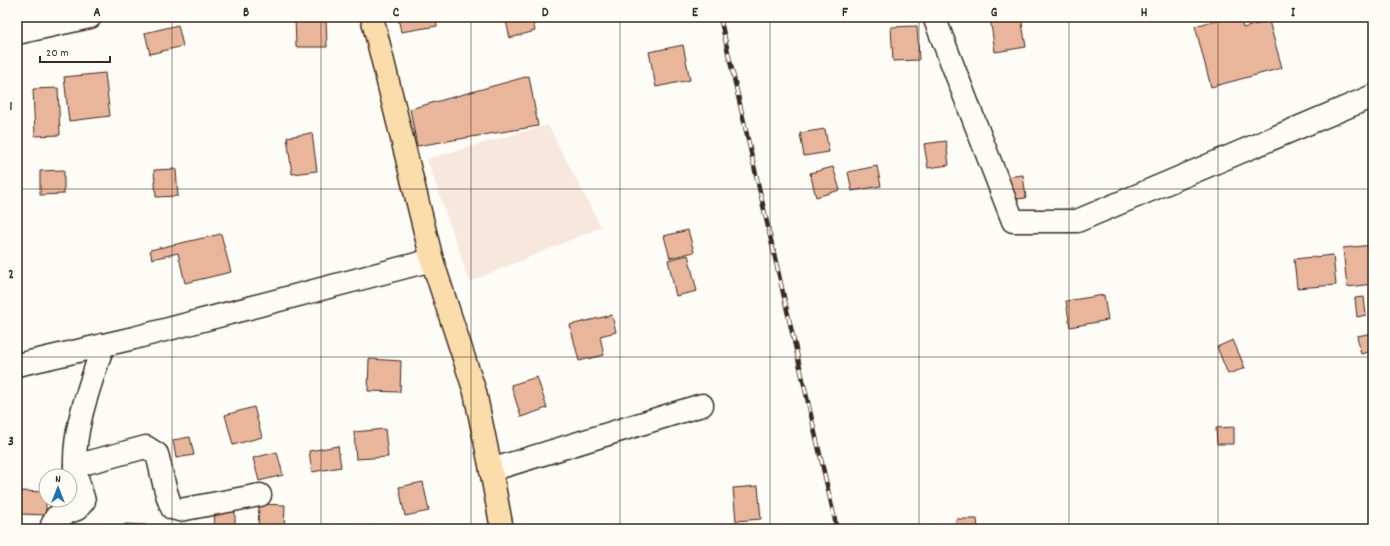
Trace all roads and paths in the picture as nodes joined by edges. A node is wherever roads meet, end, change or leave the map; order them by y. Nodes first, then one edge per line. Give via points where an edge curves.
1 (90, 17) edge
2 (372, 17) edge
3 (934, 17) edge
4 (17, 33) edge
5 (1373, 96) edge
6 (432, 260) junction
7 (103, 345) junction
8 (17, 365) edge
9 (702, 405) dead end
10 (75, 466) junction
11 (491, 470) junction
12 (260, 495) dead end
13 (53, 529) edge
14 (502, 529) edge

1 - 4 street
2 - 6 main road
3 - 5 street via 1013,221 1077,221
6 - 7 street
6 - 11 main road via 475,392
7 - 8 street
7 - 10 street via 78,430
9 - 11 street
10 - 12 street via 146,447 157,454 172,508 180,510
10 - 13 street via 84,501 77,509 56,517
11 - 14 main road

